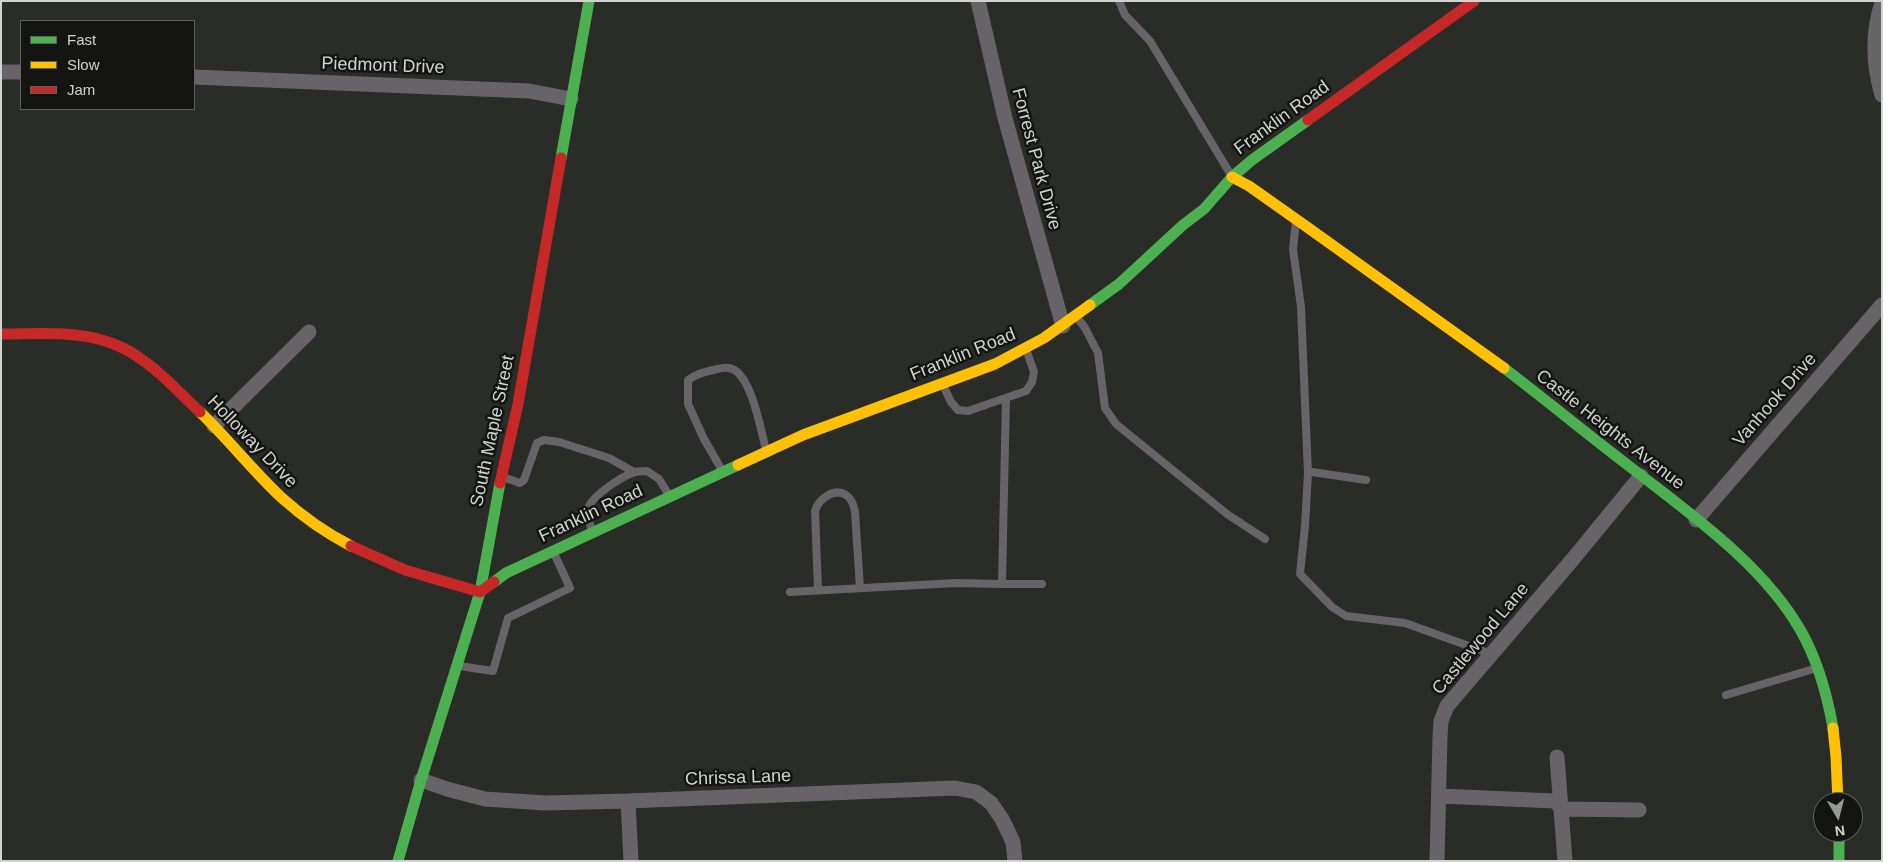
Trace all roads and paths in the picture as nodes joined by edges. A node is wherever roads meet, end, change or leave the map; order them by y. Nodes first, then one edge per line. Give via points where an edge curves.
1 (589, 1) edge
2 (978, 1) edge
3 (1119, 1) edge
4 (1474, 1) edge
5 (1882, 2) edge
6 (1, 72) edge
7 (20, 72) edge
8 (195, 78) edge
9 (1882, 95) edge
10 (571, 100) junction
11 (1232, 177) junction
12 (1297, 220) junction
13 (1882, 305) edge
14 (1076, 316) junction
15 (1063, 326) junction
16 (308, 332) dead end
17 (1, 334) edge
18 (1025, 348) junction
19 (942, 383) junction
20 (1006, 398) junction
21 (214, 426) junction
22 (767, 452) junction
23 (634, 472) junction
24 (723, 472) junction
25 (1308, 473) junction
26 (1641, 476) junction
27 (502, 477) junction
28 (1366, 480) dead end
29 (670, 497) junction
30 (1696, 520) junction
31 (593, 532) junction
32 (1265, 539) dead end
33 (553, 551) junction
34 (1002, 584) junction
35 (1042, 584) dead end
36 (860, 588) junction
37 (818, 590) junction
38 (480, 592) junction
39 (790, 592) dead end
40 (1491, 654) junction
41 (457, 665) junction
42 (1817, 668) junction
43 (1726, 695) dead end
44 (1558, 757) dead end
45 (421, 780) junction
46 (1837, 792) edge
47 (1439, 796) junction
48 (628, 801) junction
49 (1562, 809) junction
50 (1639, 810) dead end
51 (1839, 842) edge
52 (398, 861) edge
53 (631, 861) edge
54 (1015, 861) edge
55 (1437, 861) edge
56 (1565, 861) edge
57 (1839, 861) edge

1 - 10 street, South Maple Street
2 - 15 street, Forrest Park Drive via 1005,118
3 - 11 lane via 1124,15 1150,41
4 - 11 street, Franklin Road
5 - 9 street via 1877,16 1875,63
6 - 7 street
8 - 10 street, Piedmont Drive via 529,91
10 - 27 street, South Maple Street
11 - 12 street, Castle Heights Avenue
11 - 14 street, Franklin Road via 1204,209 1183,224 1119,284
12 - 25 lane via 1293,249 1301,306
12 - 26 street, Castle Heights Avenue via 1480,350
13 - 30 street, Vanhook Drive
14 - 15 street, Franklin Road
14 - 32 lane via 1098,353 1106,408 1116,424 1227,514
15 - 18 street, Franklin Road
16 - 21 street
17 - 21 street, Holloway Drive via 73,336 115,344 152,368
18 - 19 street, Franklin Road via 995,364
18 - 20 lane via 1034,372 1032,382 1026,391
19 - 20 lane via 958,410 968,411
19 - 22 street, Franklin Road via 803,435
20 - 34 lane
21 - 38 street, Holloway Drive via 271,489 345,544 422,576
22 - 24 street, Franklin Road
22 - 24 lane via 745,380 728,368 698,373 688,380 688,404
23 - 27 lane via 609,458 544,440 537,443 524,480 520,483
23 - 29 lane via 648,471 659,479
23 - 31 lane via 615,482 589,506 588,519
24 - 29 street, Franklin Road
25 - 28 lane
25 - 40 lane via 1300,574 1332,607 1346,616 1405,623
26 - 30 street, Castle Heights Avenue
26 - 40 street, Castlewood Lane
27 - 38 street, South Maple Street
29 - 31 street, Franklin Road
30 - 42 street, Castle Heights Avenue via 1759,576 1776,596 1801,631
31 - 33 street, Franklin Road
33 - 38 street, Franklin Road via 506,573
33 - 41 lane via 570,588 508,618 493,671
34 - 35 lane
34 - 36 lane
36 - 37 lane
36 - 37 lane via 855,512 853,502 843,493 824,497 815,511
37 - 39 lane
38 - 41 street, South Maple Street
40 - 47 street, Castlewood Lane via 1447,706 1442,721
41 - 45 street, South Maple Street
42 - 43 lane
42 - 46 street, Castle Heights Avenue via 1833,727
44 - 49 street
45 - 48 street, Chrissa Lane via 486,799 545,803
45 - 52 street, South Maple Street
47 - 49 street via 1555,801
47 - 55 street, Castlewood Lane
48 - 53 street
48 - 54 street, Chrissa Lane via 955,788 976,792 991,803 1013,842
49 - 50 street
49 - 56 street
51 - 57 street

